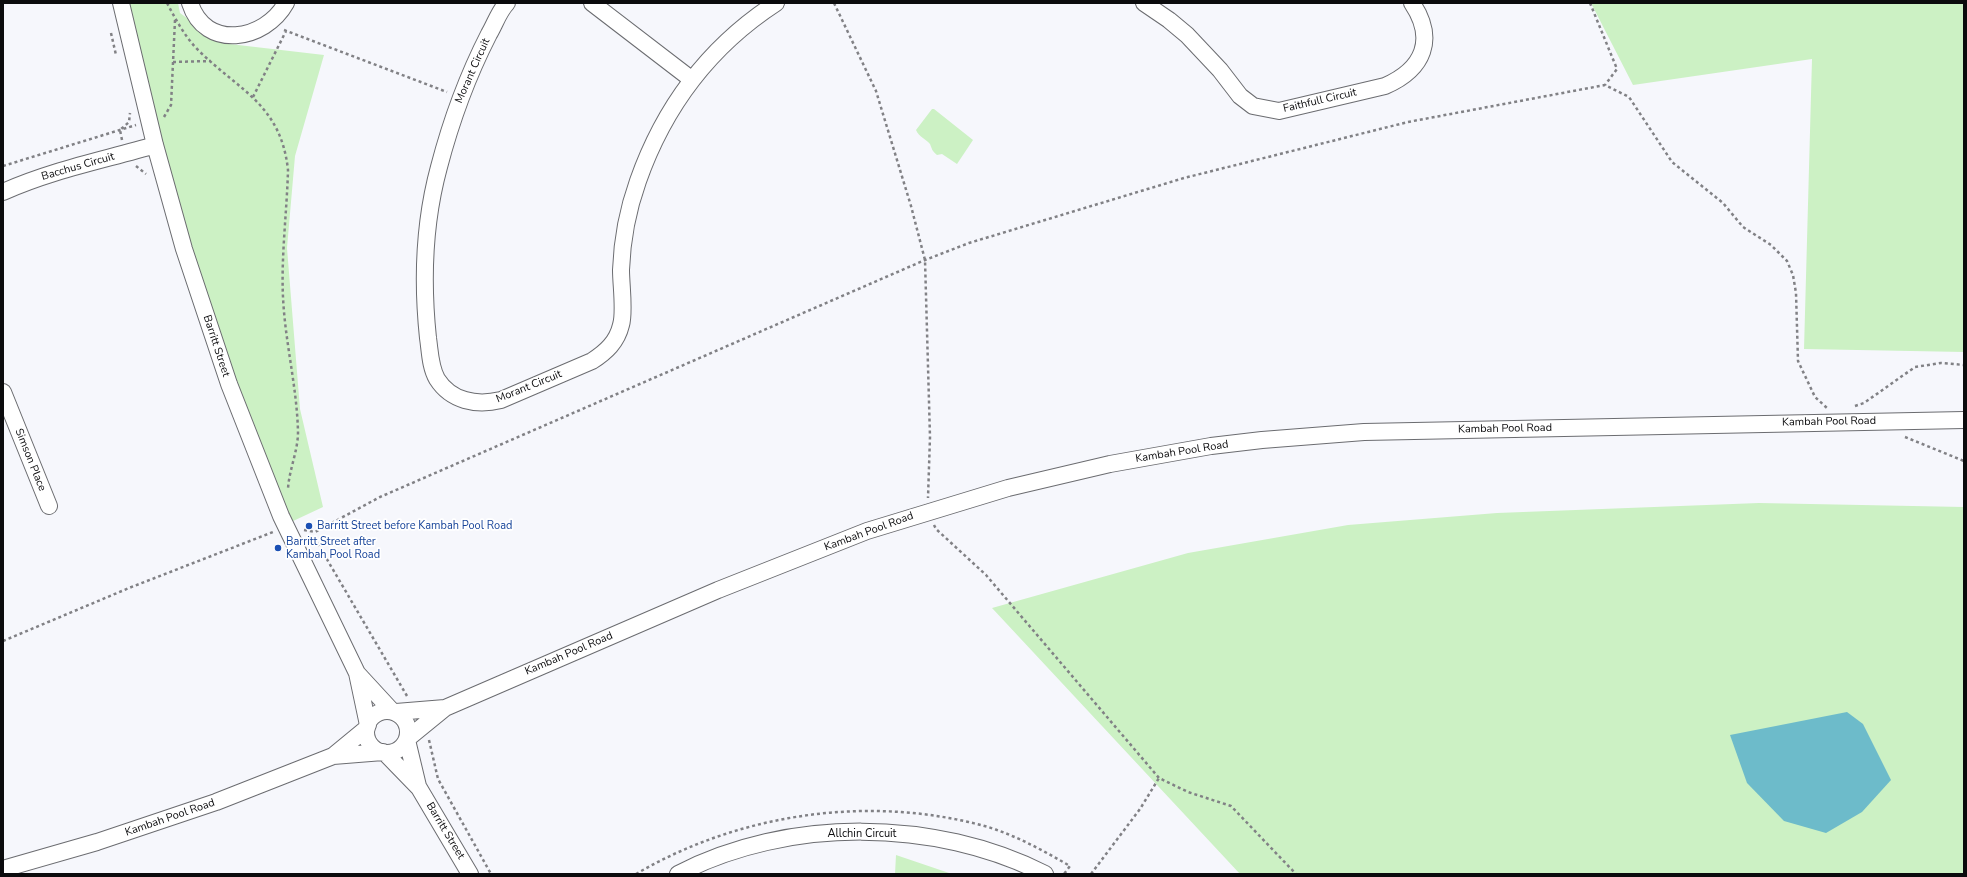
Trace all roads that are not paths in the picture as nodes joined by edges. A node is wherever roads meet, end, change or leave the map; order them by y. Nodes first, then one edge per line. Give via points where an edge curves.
1 (121, 3) edge
2 (190, 3) edge
3 (286, 3) edge
4 (507, 3) edge
5 (592, 3) edge
6 (776, 3) edge
7 (1144, 3) edge
8 (1412, 3) edge
9 (691, 79) junction
10 (155, 145) junction
11 (3, 192) edge
12 (3, 392) edge
13 (1964, 420) edge
14 (49, 506) dead end
15 (357, 673) junction
16 (445, 708) junction
17 (394, 712) junction
18 (367, 727) junction
19 (407, 739) junction
20 (384, 752) junction
21 (333, 756) junction
22 (419, 788) junction
23 (3, 869) edge
24 (470, 874) edge
25 (678, 874) edge
26 (1045, 874) edge

1 - 10 street, Barritt Street
2 - 3 street via 202,24 215,33 232,36 249,34 270,23
4 - 9 street, Morant Circuit via 476,59 461,97 438,169 428,224 425,307 431,360 437,378 455,397 472,403 491,402 592,361 604,354 614,343 622,324 621,268 626,225 636,188 655,139
5 - 9 street
6 - 9 street, Morant Circuit via 733,36
7 - 8 street, Faithfull Circuit via 1187,36 1220,70 1240,96 1254,106 1279,110 1385,86 1399,80 1416,64 1423,50 1425,36 1421,16
10 - 11 street, Bacchus Circuit via 59,171
10 - 15 street, Barritt Street via 184,249 229,384
12 - 14 street, Simson Place
13 - 16 street, Kambah Pool Road via 1364,432 1211,446 1110,464 1008,488 867,531 718,590
15 - 17 street, Barritt Street
15 - 18 street, Barritt Street
16 - 17 street, Kambah Pool Road
16 - 19 street, Kambah Pool Road
17 - 18 street via 382,711 375,714
17 - 19 street via 407,723
18 - 20 street via 370,744
18 - 21 street, Kambah Pool Road
19 - 20 street via 397,751
19 - 22 street, Barritt Street
20 - 21 street, Kambah Pool Road
20 - 22 street, Barritt Street
21 - 23 street, Kambah Pool Road via 216,802 97,842
22 - 24 street, Barritt Street
25 - 26 street, Allchin Circuit via 695,865 744,848 777,840 830,833 888,832 922,835 973,845 1022,862

